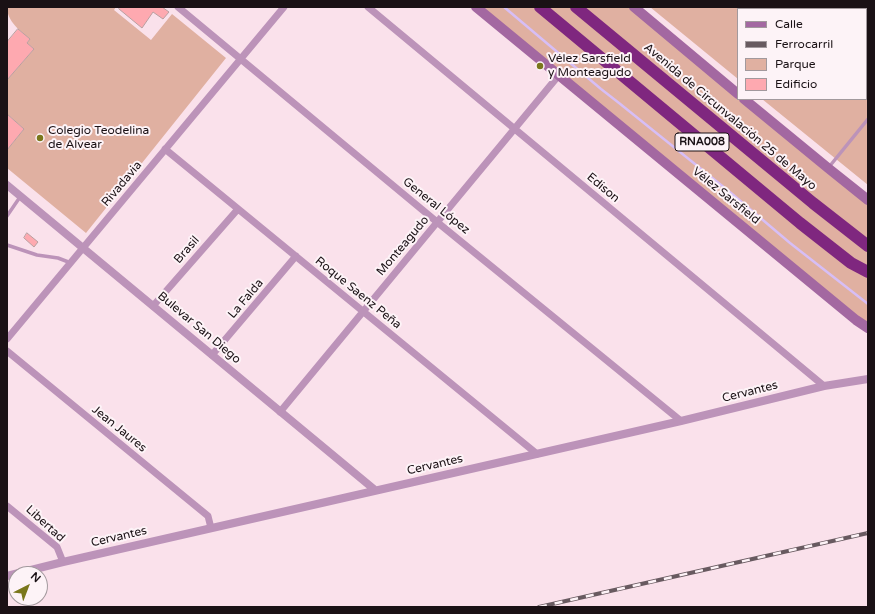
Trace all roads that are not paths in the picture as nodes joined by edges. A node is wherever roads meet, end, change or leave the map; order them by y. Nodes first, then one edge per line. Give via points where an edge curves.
1 (178, 7) edge
2 (284, 7) edge
3 (368, 7) edge
4 (476, 7) edge
5 (540, 7) edge
6 (576, 7) edge
7 (634, 7) edge
8 (241, 59) junction
9 (559, 75) junction
10 (737, 93) edge
11 (745, 100) edge
12 (868, 120) edge
13 (515, 129) junction
14 (165, 149) junction
15 (828, 168) junction
16 (7, 185) edge
17 (20, 196) junction
18 (868, 200) edge
19 (238, 209) junction
20 (7, 216) edge
21 (438, 222) junction
22 (7, 245) edge
23 (868, 246) edge
24 (83, 248) junction
25 (296, 256) junction
26 (71, 263) junction
27 (868, 272) edge
28 (154, 306) junction
29 (363, 312) junction
30 (868, 328) edge
31 (7, 339) edge
32 (7, 351) edge
33 (212, 355) junction
34 (868, 379) edge
35 (824, 386) junction
36 (280, 412) junction
37 (681, 421) junction
38 (537, 454) junction
39 (375, 490) junction
40 (7, 506) edge
41 (211, 528) junction
42 (63, 562) junction
43 (7, 576) edge

1 - 8 street, General López
2 - 8 street, Rivadavia
3 - 13 street, Edison
4 - 9 main road, Vélez Sarsfield
5 - 27 highway, RNA008 via 800,223 851,263
6 - 23 highway, Avenida de Circunvalación 25 de Mayo / RNA008 via 812,203
7 - 10 main road
8 - 14 street, Rivadavia
8 - 21 street, General López
9 - 13 street, Monteagudo
9 - 30 main road, Vélez Sarsfield
11 - 15 main road
12 - 15 lane
13 - 21 street, Monteagudo
13 - 35 street, Edison
14 - 19 street, Roque Saenz Peña
14 - 24 street, Rivadavia
15 - 18 main road
16 - 17 street, Bulevar San Diego
17 - 20 lane
17 - 24 street, Bulevar San Diego
19 - 25 street, Roque Saenz Peña
19 - 28 street, Brasil
21 - 29 street, Monteagudo
21 - 37 street, General López
22 - 26 lane
24 - 26 street, Rivadavia
24 - 28 street, Bulevar San Diego
25 - 29 street, Roque Saenz Peña
25 - 33 street, La Falda
26 - 31 street, Rivadavia
28 - 33 street, Bulevar San Diego
29 - 36 street, Monteagudo
29 - 38 street, Roque Saenz Peña
32 - 41 street, Jean Jaures via 208,516
33 - 36 street, Bulevar San Diego
34 - 35 street, Cervantes
35 - 37 street, Cervantes
36 - 39 street, Bulevar San Diego
37 - 38 street, Cervantes
38 - 39 street, Cervantes
39 - 41 street, Cervantes
40 - 42 street, Libertad via 57,547
41 - 42 street, Cervantes
42 - 43 street, Cervantes

